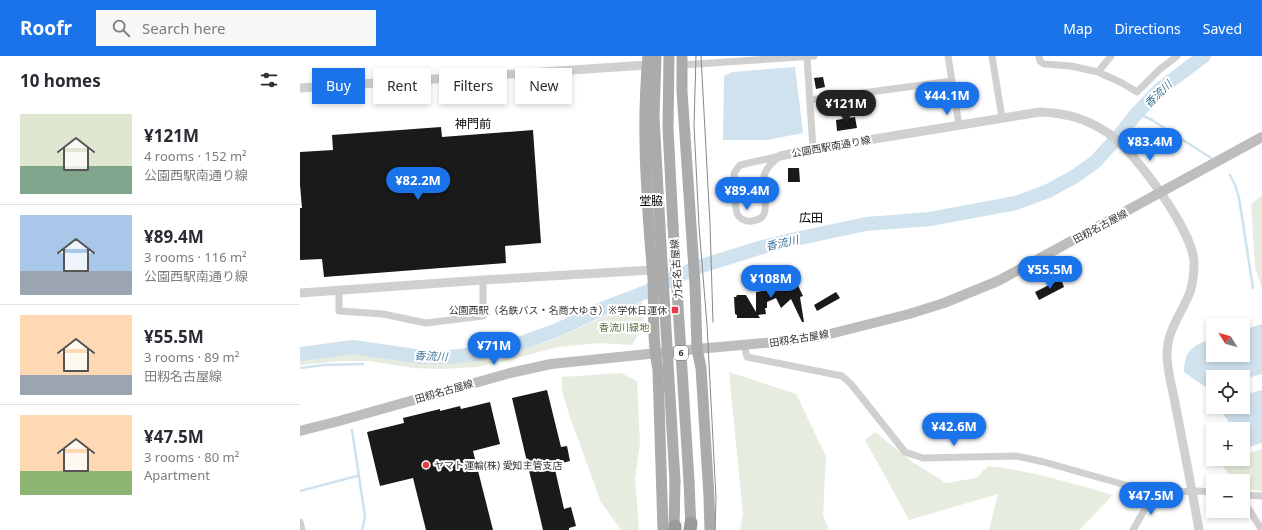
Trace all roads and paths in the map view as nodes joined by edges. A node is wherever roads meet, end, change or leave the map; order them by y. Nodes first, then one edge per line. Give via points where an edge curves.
1 (656, 56) edge
2 (670, 56) edge
3 (811, 56) edge
4 (948, 56) edge
5 (992, 56) edge
6 (1039, 56) edge
7 (1111, 56) edge
8 (1177, 56) edge
9 (647, 60) edge
10 (682, 60) edge
11 (1098, 72) junction
12 (952, 81) junction
13 (300, 88) edge
14 (810, 100) junction
15 (1002, 118) junction
16 (959, 125) junction
17 (1262, 137) edge
18 (813, 149) junction
19 (780, 156) junction
20 (749, 163) junction
21 (763, 178) junction
22 (1161, 193) junction
23 (652, 274) junction
24 (483, 280) junction
25 (339, 290) junction
26 (300, 293) edge
27 (744, 345) junction
28 (697, 349) junction
29 (655, 354) junction
30 (300, 431) edge
31 (1193, 492) junction
32 (1206, 492) edge
33 (1154, 493) junction
34 (1250, 495) edge
35 (1262, 496) edge
36 (1250, 511) edge
37 (300, 522) edge
38 (691, 528) edge
39 (672, 529) edge
40 (302, 530) edge
41 (710, 530) edge
42 (1133, 530) edge
43 (1199, 530) edge
44 (1262, 530) edge

1 - 39 main road, 力石名古屋線 / 6, bridge via 654,117 675,481
2 - 38 main road, 力石名古屋線 / 6, bridge via 668,128
3 - 10 street
3 - 14 street
4 - 12 street
5 - 15 street
6 - 11 street via 1044,64
7 - 11 street
8 - 11 street via 1137,92
9 - 13 street
9 - 23 main road, 6 via 646,184
10 - 28 main road, 6
12 - 14 street
12 - 16 street
14 - 18 street
15 - 16 street, 公園西駅南通り線
15 - 22 street, 公園西駅南通り線 via 1040,112 1081,118 1123,145
16 - 18 street, 公園西駅南通り線
17 - 22 main road, 田籾名古屋線
18 - 19 street, 公園西駅南通り線
19 - 20 street
19 - 21 street via 764,170
20 - 21 street via 756,166
20 - 21 street via 740,165 734,173 737,214 742,220 747,222 758,219 765,212
22 - 27 main road, 田籾名古屋線 via 998,281 944,303 822,336
22 - 31 street, 公園西駅南通り線 via 1185,233 1194,260 1190,292 1174,323 1167,355
23 - 24 street
23 - 29 main road, 6
24 - 25 street
24 - 25 street via 483,316 426,323 383,314 339,311
25 - 26 street
27 - 28 main road, 田籾名古屋線
27 - 33 street via 747,357 842,376 905,452 923,458 1016,456
28 - 29 main road, 田籾名古屋線
28 - 41 main road, 6
29 - 30 main road, 田籾名古屋線 via 551,364
29 - 39 main road, 6
31 - 32 street
31 - 33 street
31 - 43 street, 公園西駅南通り線
33 - 42 street
34 - 35 street
36 - 44 street
37 - 40 street

